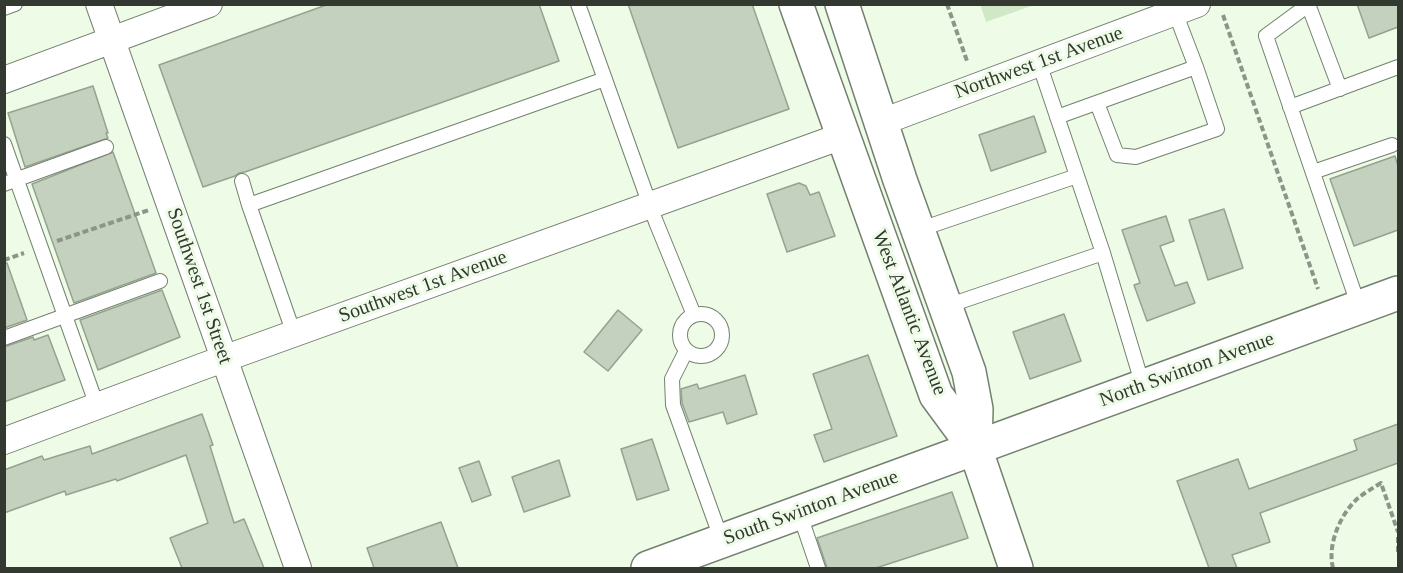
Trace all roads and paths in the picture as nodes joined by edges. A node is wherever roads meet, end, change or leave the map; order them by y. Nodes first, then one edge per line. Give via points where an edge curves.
1 (15, 4) edge
2 (99, 4) edge
3 (209, 4) edge
4 (578, 4) edge
5 (796, 4) edge
6 (842, 4) edge
7 (947, 4) edge
8 (1308, 5) edge
9 (4, 8) edge
10 (1186, 8) edge
11 (1223, 15) dead end
12 (112, 39) junction
13 (967, 61) dead end
14 (1039, 63) junction
15 (1196, 67) junction
16 (1398, 67) edge
17 (605, 79) junction
18 (4, 80) edge
19 (824, 87) junction
20 (1340, 89) junction
21 (1097, 103) junction
22 (1290, 107) junction
23 (1057, 117) junction
24 (882, 122) junction
25 (842, 136) junction
26 (4, 144) edge
27 (1392, 145) dead end
28 (106, 147) dead end
29 (1313, 172) junction
30 (1077, 176) junction
31 (900, 180) junction
32 (242, 181) dead end
33 (11, 182) edge
34 (249, 205) junction
35 (651, 205) junction
36 (150, 210) dead end
37 (918, 230) junction
38 (51, 243) dead end
39 (27, 252) dead end
40 (1103, 253) junction
41 (4, 260) edge
42 (160, 281) dead end
43 (1318, 289) dead end
44 (1397, 296) edge
45 (946, 306) junction
46 (1359, 307) junction
47 (65, 315) junction
48 (694, 315) junction
49 (294, 334) junction
50 (4, 338) edge
51 (686, 351) junction
52 (225, 359) junction
53 (1143, 386) junction
54 (97, 406) junction
55 (4, 441) edge
56 (975, 448) junction
57 (799, 513) junction
58 (1398, 532) edge
59 (1398, 537) edge
60 (722, 541) junction
61 (1398, 553) edge
62 (298, 568) edge
63 (648, 568) edge
64 (819, 568) edge
65 (1016, 568) edge
66 (1333, 568) edge

1 - 9 lane
2 - 12 street, Southwest 1st Street
3 - 12 street
4 - 17 lane
5 - 19 main road, West Atlantic Avenue
6 - 24 main road, West Atlantic Avenue
7 - 13 path
8 - 20 lane
8 - 22 lane via 1266,36
10 - 14 street, Northwest 1st Avenue
10 - 15 lane
11 - 43 path
12 - 18 street
12 - 52 street, Southwest 1st Street
14 - 23 lane
14 - 24 street, Northwest 1st Avenue
15 - 21 lane
15 - 21 lane via 1217,129 1136,157 1117,155
16 - 20 lane
17 - 34 lane
17 - 35 lane
19 - 24 main road
19 - 25 main road, West Atlantic Avenue
20 - 22 lane
21 - 23 lane
22 - 29 lane
23 - 30 lane
24 - 31 main road, West Atlantic Avenue
25 - 31 main road
25 - 35 street, Southwest 1st Avenue
25 - 56 main road, West Atlantic Avenue via 936,395
26 - 33 lane
27 - 29 lane
28 - 33 lane
29 - 46 lane
30 - 37 lane
30 - 40 lane
31 - 37 main road, West Atlantic Avenue
32 - 34 lane
33 - 47 lane
34 - 49 lane
35 - 48 lane
35 - 49 street, Southwest 1st Avenue
36 - 38 path
37 - 45 main road, West Atlantic Avenue
39 - 41 path
40 - 45 lane
40 - 53 lane
42 - 47 lane
44 - 46 main road, North Swinton Avenue
45 - 56 main road, West Atlantic Avenue via 969,372 976,409
46 - 53 main road, North Swinton Avenue
47 - 50 lane
47 - 54 lane
48 - 51 lane via 680,331
48 - 51 lane via 708,315 718,322 721,342 718,349 706,356
49 - 52 street, Southwest 1st Avenue
51 - 60 lane via 672,379 673,405
52 - 54 street, Southwest 1st Avenue
52 - 62 street, Southwest 1st Street
53 - 56 main road, North Swinton Avenue
54 - 55 street, Southwest 1st Avenue
56 - 57 main road, South Swinton Avenue
56 - 65 main road
57 - 60 main road, South Swinton Avenue
57 - 64 lane
58 - 66 path via 1381,483 1357,499 1343,516 1334,541
59 - 61 path
60 - 63 main road, South Swinton Avenue

